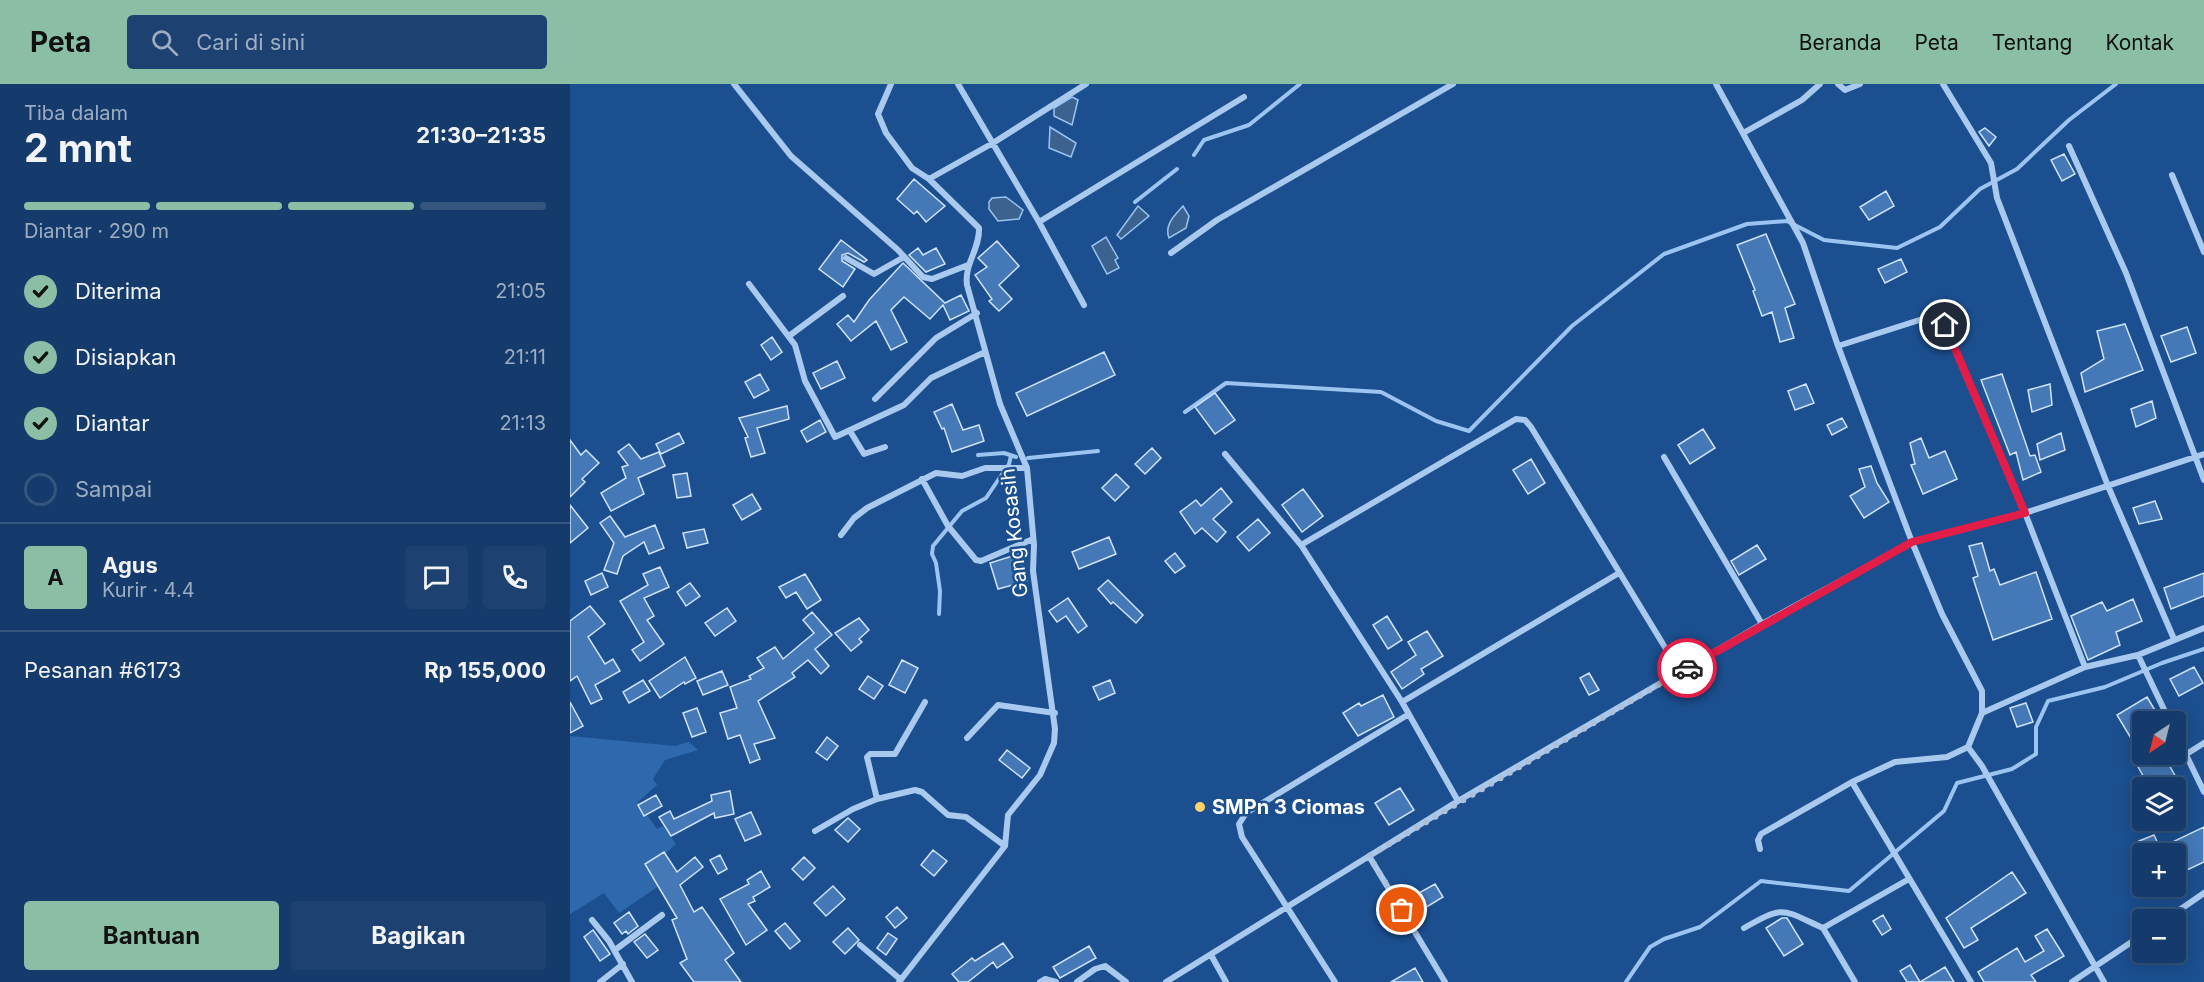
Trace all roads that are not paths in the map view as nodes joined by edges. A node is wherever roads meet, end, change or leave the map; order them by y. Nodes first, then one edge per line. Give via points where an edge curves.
1 (734, 84) edge
2 (891, 84) edge
3 (958, 84) edge
4 (1086, 84) edge
5 (1453, 84) edge
6 (1716, 84) edge
7 (1820, 84) edge
8 (1838, 84) edge
9 (1860, 84) edge
10 (1942, 84) edge
11 (1244, 97) dead end
12 (1744, 132) junction
13 (993, 143) junction
14 (2070, 146) dead end
15 (2172, 175) dead end
16 (929, 179) junction
17 (1039, 222) junction
18 (2204, 252) edge
19 (1171, 253) dead end
20 (904, 257) junction
21 (846, 258) dead end
22 (969, 265) junction
23 (749, 284) dead end
24 (843, 296) dead end
25 (1084, 305) dead end
26 (976, 313) junction
27 (789, 336) junction
28 (1838, 346) junction
29 (985, 352) junction
30 (875, 399) dead end
31 (849, 431) junction
32 (885, 447) dead end
33 (1225, 454) dead end
34 (2204, 454) edge
35 (1664, 457) dead end
36 (2194, 457) junction
37 (1024, 468) junction
38 (922, 479) junction
39 (2204, 480) edge
40 (2108, 486) junction
41 (2025, 513) junction
42 (841, 535) dead end
43 (1033, 539) junction
44 (1912, 542) junction
45 (1301, 545) junction
46 (1619, 573) junction
47 (1762, 624) junction
48 (2204, 628) edge
49 (2174, 639) junction
50 (2138, 655) junction
51 (2085, 667) junction
52 (1680, 672) junction
53 (925, 702) dead end
54 (1402, 702) junction
55 (2164, 711) edge
56 (1055, 713) junction
57 (1982, 713) junction
58 (1409, 714) junction
59 (966, 738) dead end
60 (2204, 743) edge
61 (1968, 747) junction
62 (2186, 754) edge
63 (2186, 757) edge
64 (1852, 782) junction
65 (2204, 792) edge
66 (877, 799) junction
67 (1458, 801) junction
68 (815, 831) dead end
69 (1005, 846) junction
70 (1760, 849) dead end
71 (1369, 856) junction
72 (1909, 879) junction
73 (2204, 893) edge
74 (1288, 906) junction
75 (2181, 909) edge
76 (662, 915) dead end
77 (592, 920) dead end
78 (1744, 928) dead end
79 (1823, 928) junction
80 (2132, 942) edge
81 (860, 945) dead end
82 (615, 950) junction
83 (1210, 956) junction
84 (623, 964) junction
85 (2096, 967) junction
86 (899, 981) edge
87 (600, 982) edge
88 (632, 982) edge
89 (1040, 982) edge
90 (1056, 982) edge
91 (1077, 982) edge
92 (1126, 982) edge
93 (1166, 982) edge
94 (1226, 982) edge
95 (1335, 982) edge
96 (1445, 982) edge
97 (1855, 982) edge
98 (1971, 982) edge
99 (2072, 982) edge
100 (2104, 982) edge

1 - 20 street via 800,164
2 - 16 street, Gang Kosasih via 880,107 880,122 903,158
3 - 13 street
4 - 13 street
5 - 19 street via 1217,220
6 - 12 street
7 - 12 street via 1802,100
8 - 9 street via 1845,90
10 - 40 street via 1991,163 1997,198
11 - 17 street
12 - 28 street via 1803,243
13 - 16 street
13 - 17 street
14 - 36 street via 2126,273
15 - 18 street
16 - 22 street, Gang Kosasih via 978,225 978,243
17 - 25 street
20 - 21 street via 874,274
20 - 22 street via 927,279
22 - 26 street, Gang Kosasih via 967,285
23 - 27 street
24 - 27 street
26 - 29 street, Gang Kosasih
26 - 30 street via 936,338
27 - 31 street via 805,381 835,437
28 - 41 street via 1932,316 1943,322
28 - 44 street
29 - 31 street via 931,378 904,405
29 - 37 street, Gang Kosasih
31 - 32 street via 864,454
33 - 45 street
34 - 36 street
35 - 47 street
36 - 39 street
36 - 40 street
37 - 38 street via 985,468 962,476 936,473
37 - 43 street, Gang Kosasih
38 - 42 street via 867,508
38 - 43 street via 948,526 976,560
40 - 41 street
40 - 49 street
41 - 44 street
41 - 51 street
43 - 56 street, Gang Kosasih via 1033,571
44 - 47 street
44 - 57 street via 1942,614 1980,685
45 - 46 street via 1519,419 1532,427
45 - 54 street
46 - 52 street
46 - 54 street
47 - 52 street
48 - 49 street
49 - 50 street
50 - 51 street
50 - 55 street
51 - 57 street
52 - 67 street
53 - 66 street via 895,754 867,757
54 - 58 street
56 - 59 street via 998,705
56 - 69 street, Gang Kosasih via 1054,743 1048,759 1034,784 1008,815
57 - 61 street
58 - 67 street
58 - 74 street via 1243,817 1239,824 1242,837
60 - 62 street
61 - 64 street via 1947,757 1894,762
61 - 85 street
63 - 65 street
64 - 70 street via 1761,834
64 - 72 street
66 - 68 street
66 - 69 street via 915,790 922,792 948,815 966,817
67 - 71 street
69 - 86 street
71 - 74 street
71 - 96 street
72 - 79 street
72 - 98 street
73 - 75 street
74 - 83 street
74 - 95 street
76 - 82 street
77 - 82 street
78 - 79 street via 1778,911
79 - 97 street
80 - 85 street
81 - 86 street
82 - 84 street
83 - 93 street
83 - 94 street
84 - 87 street
84 - 88 street
85 - 99 street
85 - 100 street
89 - 90 street
91 - 92 street via 1105,966

